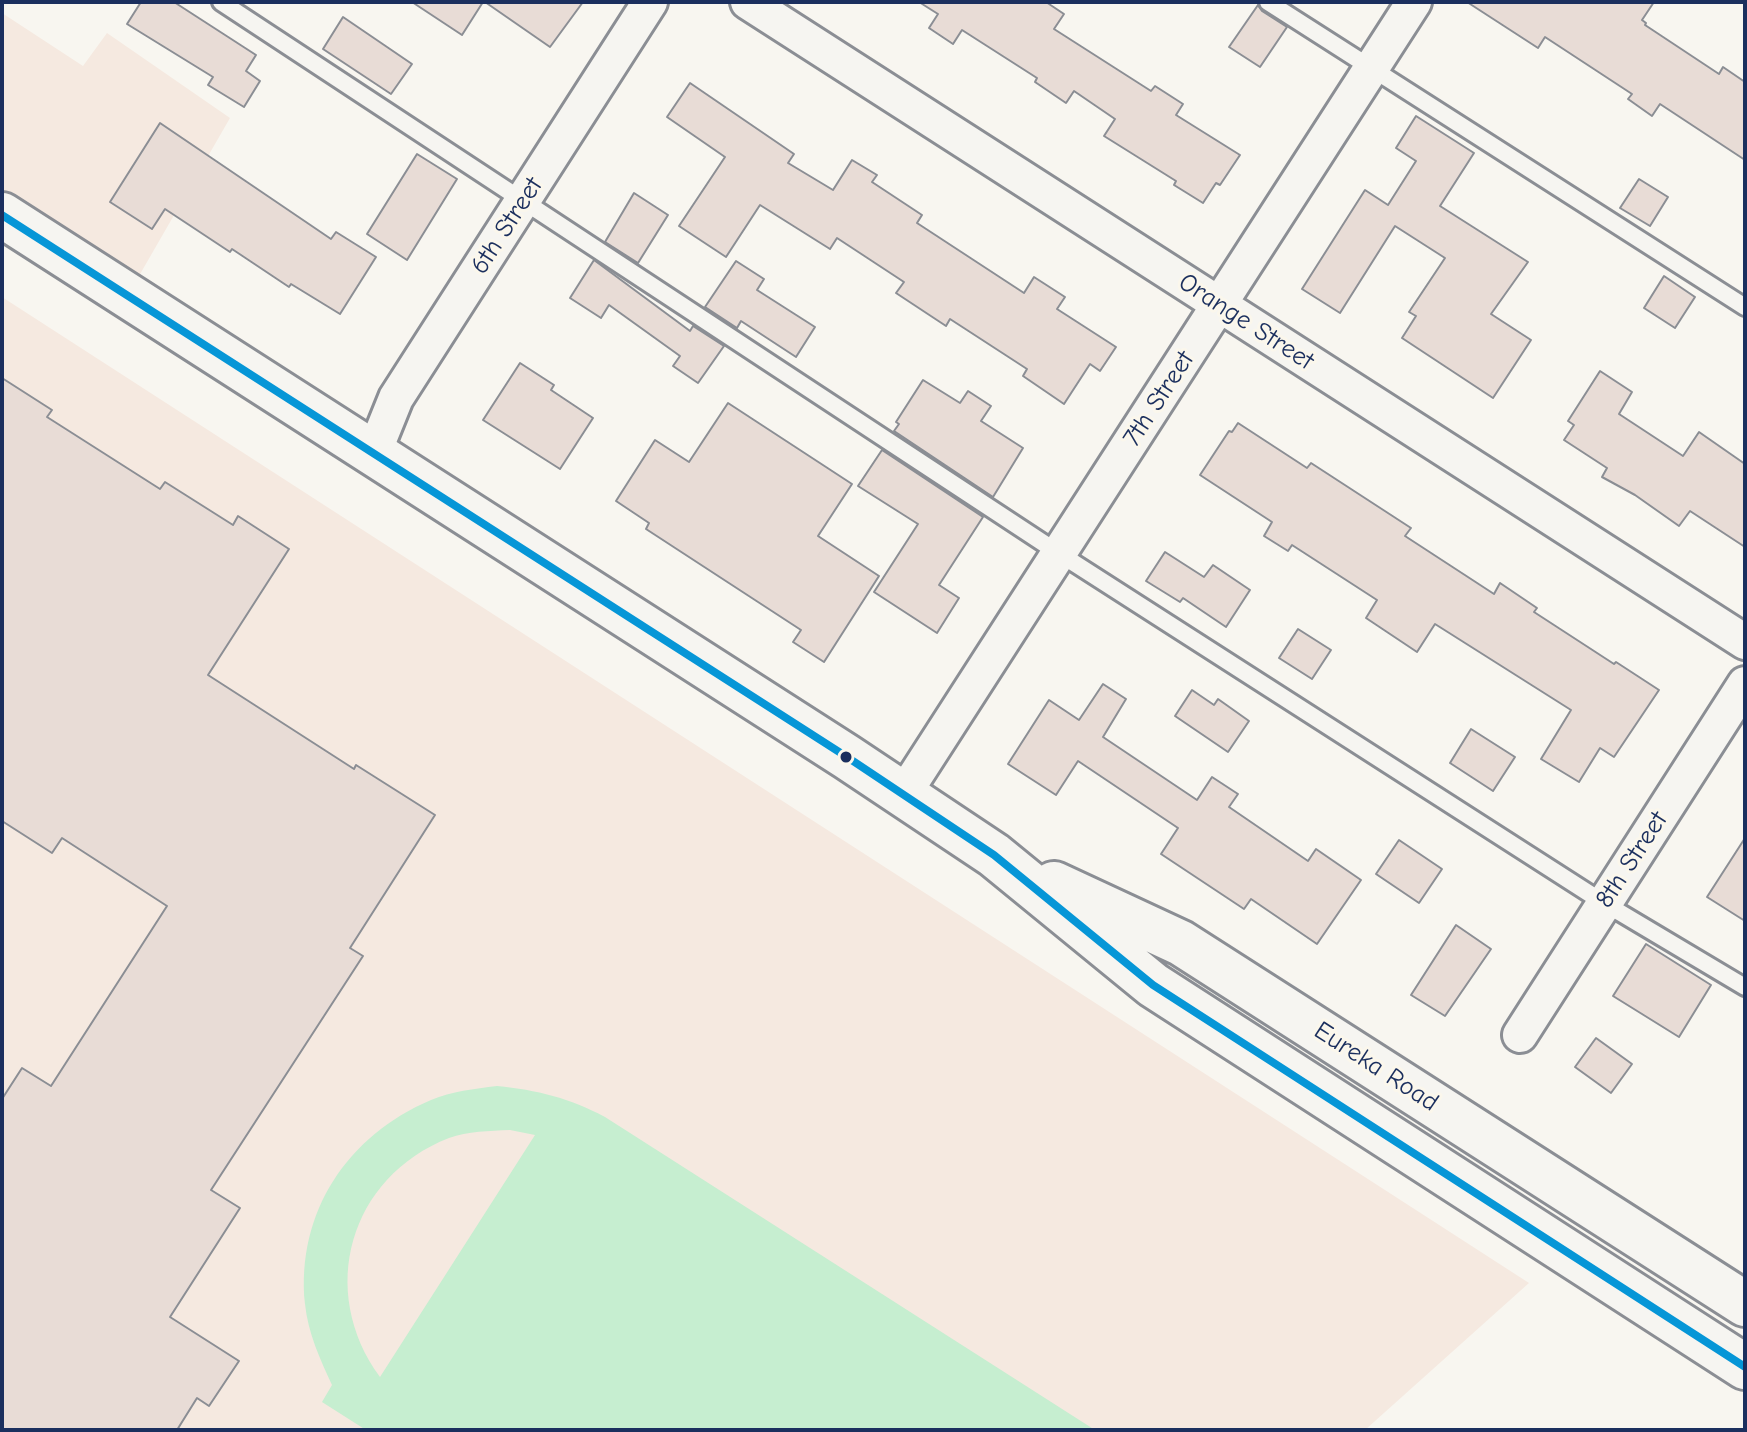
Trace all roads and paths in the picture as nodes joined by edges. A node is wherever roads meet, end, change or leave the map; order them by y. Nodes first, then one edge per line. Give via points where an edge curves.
1 (221, 2) edge
2 (650, 2) edge
3 (748, 2) edge
4 (1268, 2) edge
5 (1414, 2) edge
6 (1372, 68) junction
7 (523, 200) junction
8 (2, 215) edge
9 (1220, 305) junction
10 (1745, 307) edge
11 (373, 455) junction
12 (1060, 554) junction
13 (1745, 642) edge
14 (1745, 684) edge
15 (903, 795) junction
16 (994, 855) junction
17 (1604, 903) junction
18 (1745, 987) edge
19 (1520, 1035) dead end
20 (1745, 1304) edge
21 (1745, 1367) edge

1 - 7 lane
2 - 7 street, 6th Street
3 - 9 street, Orange Street
4 - 6 lane
5 - 6 street, 7th Street
6 - 9 street, 7th Street
6 - 10 lane
7 - 11 street, 6th Street via 396,398
7 - 12 lane
8 - 11 main road, Eureka Road
9 - 12 street, 7th Street
9 - 13 street, Orange Street
11 - 15 main road, Eureka Road
12 - 15 street, 7th Street
12 - 17 lane
14 - 17 street, 8th Street
15 - 16 main road, Eureka Road
16 - 20 main road, Eureka Road via 1181,943
16 - 21 main road, Eureka Road via 1153,985
17 - 18 lane
17 - 19 street, 8th Street

